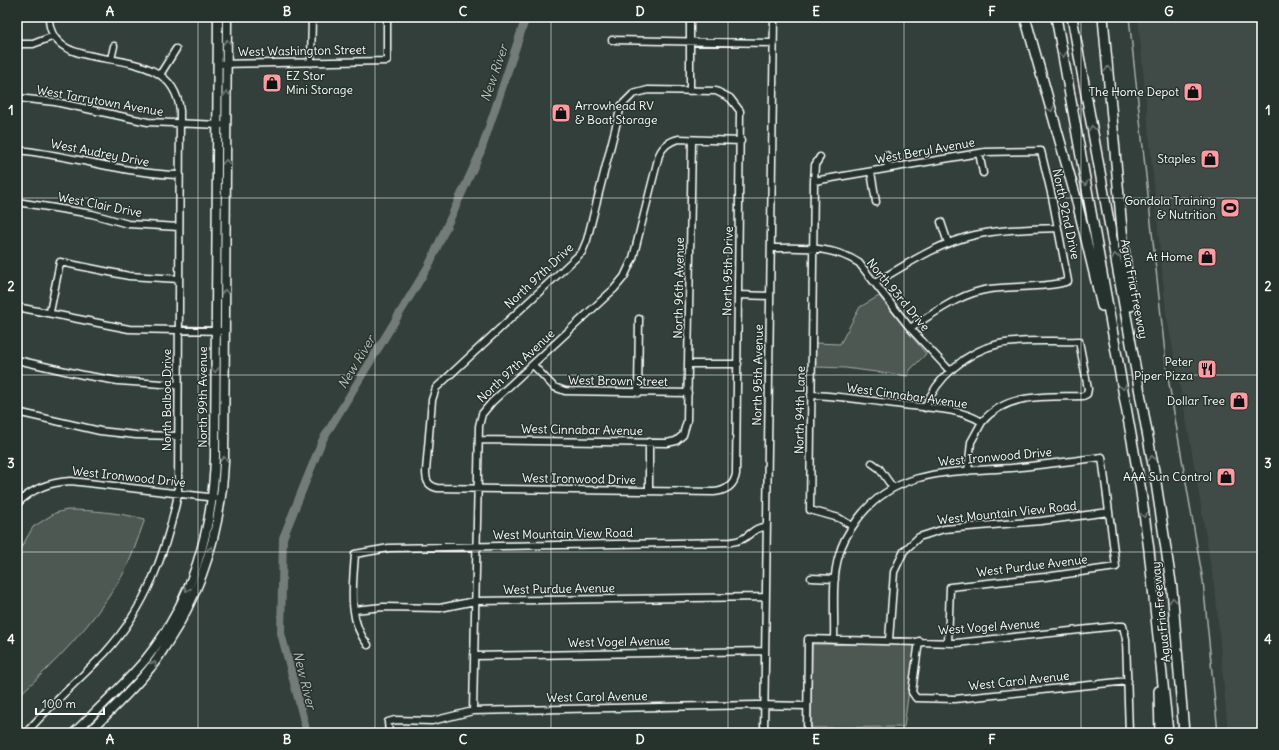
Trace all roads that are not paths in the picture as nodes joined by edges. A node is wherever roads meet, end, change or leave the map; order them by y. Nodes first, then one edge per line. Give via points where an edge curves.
1 (49, 17) edge
2 (218, 17) edge
3 (227, 17) edge
4 (312, 17) edge
5 (387, 17) edge
6 (690, 17) edge
7 (774, 17) edge
8 (1025, 17) edge
9 (1056, 17) edge
10 (1072, 17) edge
11 (1104, 17) edge
12 (54, 36) junction
13 (612, 40) dead end
14 (690, 42) junction
15 (773, 43) junction
16 (17, 44) edge
17 (114, 46) dead end
18 (176, 49) dead end
19 (111, 59) junction
20 (311, 63) junction
21 (217, 64) junction
22 (227, 64) junction
23 (160, 73) junction
24 (690, 91) junction
25 (17, 98) edge
26 (180, 124) junction
27 (217, 124) junction
28 (227, 125) junction
29 (692, 140) junction
30 (741, 141) junction
31 (17, 150) edge
32 (1041, 151) joint
33 (979, 153) junction
34 (886, 155) dead end
35 (820, 157) dead end
36 (888, 168) junction
37 (871, 172) junction
38 (983, 173) dead end
39 (180, 175) junction
40 (814, 181) junction
41 (17, 202) edge
42 (876, 202) dead end
43 (941, 222) dead end
44 (179, 227) junction
45 (1058, 228) junction
46 (216, 243) junction
47 (226, 243) junction
48 (948, 243) junction
49 (771, 248) junction
50 (813, 248) junction
51 (179, 279) junction
52 (875, 283) junction
53 (738, 296) junction
54 (770, 296) junction
55 (17, 307) edge
56 (812, 311) junction
57 (820, 311) dead end
58 (50, 312) junction
59 (639, 319) dead end
60 (910, 328) junction
61 (178, 331) junction
62 (216, 331) junction
63 (225, 331) junction
64 (1116, 349) junction
65 (1133, 349) junction
66 (17, 360) edge
67 (689, 364) junction
68 (738, 364) junction
69 (533, 365) junction
70 (950, 371) junction
71 (177, 385) junction
72 (638, 393) junction
73 (688, 393) junction
74 (811, 395) junction
75 (925, 408) junction
76 (17, 412) edge
77 (982, 422) junction
78 (683, 435) joint
79 (178, 436) junction
80 (479, 440) junction
81 (649, 442) junction
82 (872, 463) dead end
83 (968, 471) junction
84 (428, 483) joint
85 (729, 487) joint
86 (893, 488) junction
87 (477, 489) junction
88 (649, 491) junction
89 (178, 494) junction
90 (217, 498) junction
91 (18, 500) edge
92 (1109, 512) junction
93 (852, 526) junction
94 (766, 527) junction
95 (476, 546) junction
96 (1149, 550) junction
97 (811, 578) dead end
98 (835, 579) junction
99 (766, 597) junction
100 (475, 601) junction
101 (354, 610) junction
102 (1177, 639) junction
103 (834, 640) junction
104 (890, 640) junction
105 (919, 641) junction
106 (948, 643) junction
107 (368, 645) dead end
108 (765, 651) junction
109 (474, 656) junction
110 (133, 673) junction
111 (140, 680) junction
112 (1128, 681) junction
113 (764, 705) junction
114 (807, 706) junction
115 (473, 711) junction
116 (26, 733) edge
117 (74, 733) edge
118 (88, 733) edge
119 (389, 733) edge
120 (764, 733) edge
121 (807, 733) edge
122 (1129, 733) edge
123 (1160, 733) edge
124 (1168, 733) edge
125 (1184, 733) edge
126 (1190, 733) edge

1 - 12 street
2 - 21 main road, North 99th Avenue
22 -> 3 main road, North 99th Avenue
4 - 20 street
5 - 20 street, West Washington Street via 387,61
6 - 14 street
7 - 15 street, North 95th Avenue
8 -> 64 highway via 1076,198 1106,326
9 -> 64 highway, Agua Fria Freeway
65 -> 10 highway, Agua Fria Freeway
65 -> 11 highway via 1135,332 1123,241
12 - 16 street via 33,44
12 - 19 street, North Balboa Drive via 62,45 75,52
13 - 14 street
14 - 15 street
14 - 24 street
15 - 49 street, North 95th Avenue
17 - 19 street
18 - 23 street
19 - 23 street, North Balboa Drive
20 - 22 street, West Washington Street
21 - 22 street, West Washington Street
21 - 27 main road, North 99th Avenue
28 -> 22 main road, North 99th Avenue
23 - 26 street, North Balboa Drive via 169,80 177,94
24 - 30 street, North 95th Drive via 721,93 735,102 740,116
24 - 84 street, North 97th Drive via 645,90 633,94 622,104 588,240 582,252 436,388 432,400 426,471
25 - 26 street, West Tarrytown Avenue via 55,102 148,122
26 - 27 street, West Tarrytown Avenue
26 - 39 street, North Balboa Drive
27 - 28 street, West Tarrytown Avenue
27 - 46 main road, North 99th Avenue
47 -> 28 main road, North 99th Avenue
29 - 30 street, North 97th Avenue
29 - 67 street, North 96th Avenue
29 - 69 street, North 97th Avenue via 674,140 661,150 633,258 624,277
30 - 53 street, North 95th Drive
31 - 39 street, West Audrey Drive via 77,159 136,172
32 - 33 street, West Beryl Avenue
32 - 45 street, North 92nd Drive
33 - 36 street, West Beryl Avenue
33 - 38 street
34 - 36 street
35 - 40 street, North 94th Lane via 815,165
36 - 37 street, West Beryl Avenue
37 - 40 street, West Beryl Avenue
37 - 42 street
39 - 44 street, North Balboa Drive
40 - 50 street, North 94th Lane
41 - 44 street, West Clair Drive via 92,214 128,224
43 - 48 street
44 - 51 street, North Balboa Drive
45 - 48 street via 986,233
45 - 60 street, North 92nd Drive via 1068,281 992,288 971,293
46 - 47 main road
46 - 62 main road, North 99th Avenue
63 -> 47 main road, North 99th Avenue
48 - 52 street via 920,256
49 - 50 street, North 93rd Drive
49 - 54 street, North 95th Avenue
50 - 52 street, North 93rd Drive via 833,251 859,263
50 - 56 street, North 94th Lane
51 - 58 street via 129,276 60,262
51 - 61 street, North Balboa Drive
52 - 60 street, North 93rd Drive
53 - 54 street
53 - 68 street, North 95th Drive
54 - 94 street, North 95th Avenue
55 - 58 street
56 - 57 street
56 - 74 street, North 94th Lane
58 - 61 street via 124,328
59 - 72 street
60 - 70 street, North 93rd Drive
61 - 62 street
61 - 71 street, North Balboa Drive
62 - 63 street
62 -> 90 main road, North 99th Avenue
90 -> 63 main road, North 99th Avenue via 224,462
64 -> 96 highway, Agua Fria Freeway
102 -> 65 highway, Agua Fria Freeway via 1169,566
66 - 71 street via 84,376
67 - 68 street
67 - 73 street, North 96th Avenue
68 - 85 street, North 95th Drive via 736,474
69 - 72 street, West Brown Street via 551,384 562,390
69 - 80 street, North 97th Avenue via 485,410 480,422
70 - 75 street via 933,390
70 - 77 street via 980,351 1000,344 1079,341 1087,394 1011,401 996,409
71 - 79 street, North Balboa Drive
72 - 73 street, West Brown Street
73 - 78 street, North 96th Avenue via 687,425
74 - 75 street, West Cinnabar Avenue
74 - 93 street, North 94th Lane via 810,510 839,518
75 - 77 street, West Cinnabar Avenue via 960,412
76 - 79 street via 100,431
77 - 83 street via 971,442
78 - 81 street, West Cinnabar Avenue via 672,442
79 - 89 street, North Balboa Drive
80 - 81 street, West Cinnabar Avenue
80 - 87 street, North 97th Avenue
81 - 88 street
82 - 86 street via 879,468
83 - 86 street, West Ironwood Drive via 922,476
83 - 92 street, West Ironwood Drive via 1102,457
84 - 87 street, West Ironwood Drive via 437,488
85 - 88 street, West Ironwood Drive via 714,492
86 - 93 street, West Ironwood Drive via 868,505
87 - 88 street, West Ironwood Drive
87 - 95 street, North 97th Avenue
89 - 90 street, West Ironwood Drive
89 - 91 street, West Ironwood Drive via 71,481 46,486
89 - 116 street, North Balboa Drive via 161,560 140,604 105,653
90 -> 110 main road, North 99th Avenue via 185,594 160,640
111 -> 90 main road, North 99th Avenue via 180,624 196,591 209,557
92 - 104 street, West Mountain View Road via 944,529 928,533 910,544 898,562 893,577
92 - 106 street, West Purdue Avenue via 1116,566 950,587
93 - 98 street, West Ironwood Drive via 839,554
94 - 95 street, West Mountain View Road via 756,529 742,541 731,542
94 - 99 street, North 95th Avenue
95 - 100 street, North 97th Avenue
95 - 101 street, West Mountain View Road via 380,548 355,554 352,590
96 - 123 highway
96 - 124 highway, Agua Fria Freeway
97 - 98 street
98 - 103 street, West Ironwood Drive
99 - 100 street, West Purdue Avenue
99 - 108 street, North 95th Avenue
100 - 101 street, West Purdue Avenue via 440,608 383,607
100 - 109 street, North 97th Avenue
101 - 107 street via 360,636
102 - 125 highway, Agua Fria Freeway
102 - 126 highway via 1184,666
103 - 104 street, West Vogel Avenue
103 - 114 street, West Vogel Avenue via 808,639
104 - 105 street, West Vogel Avenue
105 - 106 street, West Vogel Avenue
105 - 112 street, West Carol Avenue via 912,692 916,698 955,699
106 - 112 street, West Vogel Avenue via 1123,626
108 - 109 street, West Vogel Avenue
108 - 113 street, North 95th Avenue
109 - 115 street, North 97th Avenue
110 - 111 main road
110 - 117 main road, North 99th Avenue
111 - 118 main road, North 99th Avenue
112 - 122 street
113 - 114 street, West Carol Avenue
113 - 115 street, West Carol Avenue
113 - 120 street, North 95th Avenue
114 - 121 street
115 - 119 street, West Carol Avenue via 432,721 388,722

